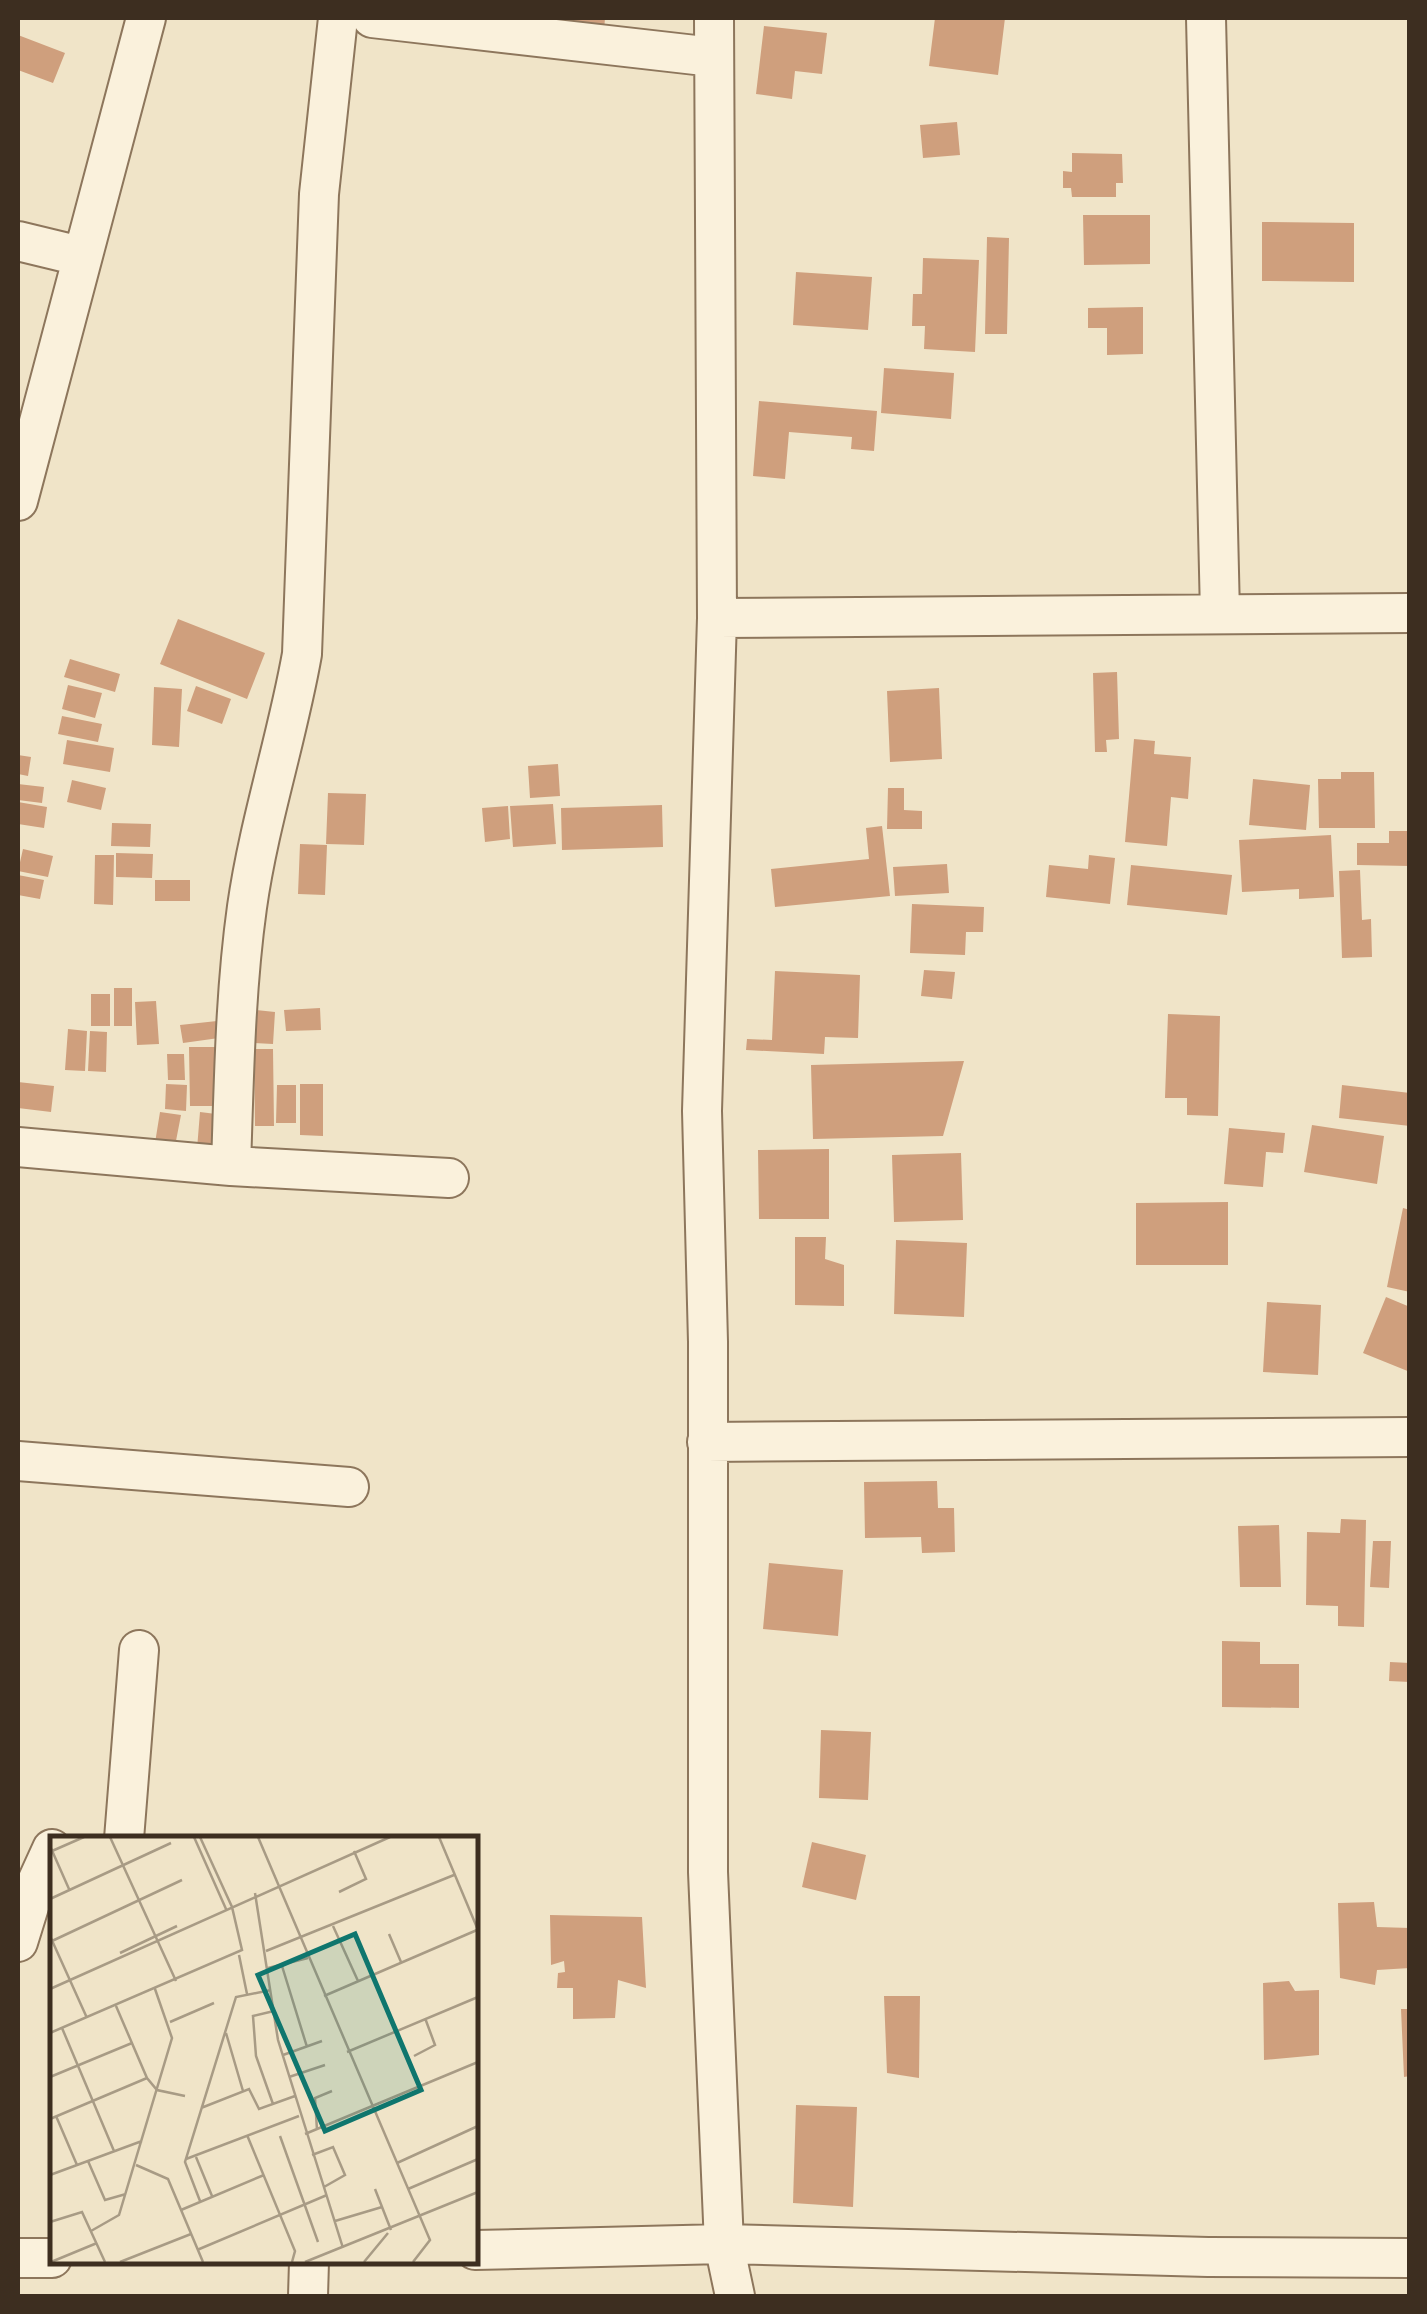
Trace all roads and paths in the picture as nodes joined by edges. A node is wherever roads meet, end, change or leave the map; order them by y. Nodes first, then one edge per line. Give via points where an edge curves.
1 (146, 18) edge
2 (338, 18) edge
3 (372, 18) edge
4 (714, 18) edge
5 (1206, 18) edge
6 (713, 57) junction
7 (18, 241) edge
8 (80, 256) junction
9 (18, 501) edge
10 (1410, 612) edge
11 (1220, 614) junction
12 (717, 618) junction
13 (18, 1148) edge
14 (230, 1166) junction
15 (449, 1178) dead end
16 (1410, 1437) edge
17 (707, 1442) junction
18 (18, 1461) edge
19 (349, 1487) dead end
20 (139, 1650) dead end
21 (124, 1836) edge
22 (50, 1853) edge
23 (18, 1942) edge
24 (724, 2244) junction
25 (478, 2250) edge
26 (18, 2258) edge
27 (50, 2258) edge
28 (1410, 2258) edge
29 (308, 2264) edge
30 (308, 2296) edge
31 (735, 2296) edge

1 - 8 street
2 - 14 street via 319,194 302,654 248,904
3 - 6 street
4 - 6 street
5 - 11 street
6 - 12 street
7 - 8 street
8 - 9 street
10 - 11 street
11 - 12 street
12 - 17 street via 702,1111
13 - 14 street
14 - 15 street
16 - 17 street
17 - 24 street via 708,1872
18 - 19 street
20 - 21 street
22 - 23 street
24 - 25 street
24 - 28 street
24 - 31 street
26 - 27 street
29 - 30 street

